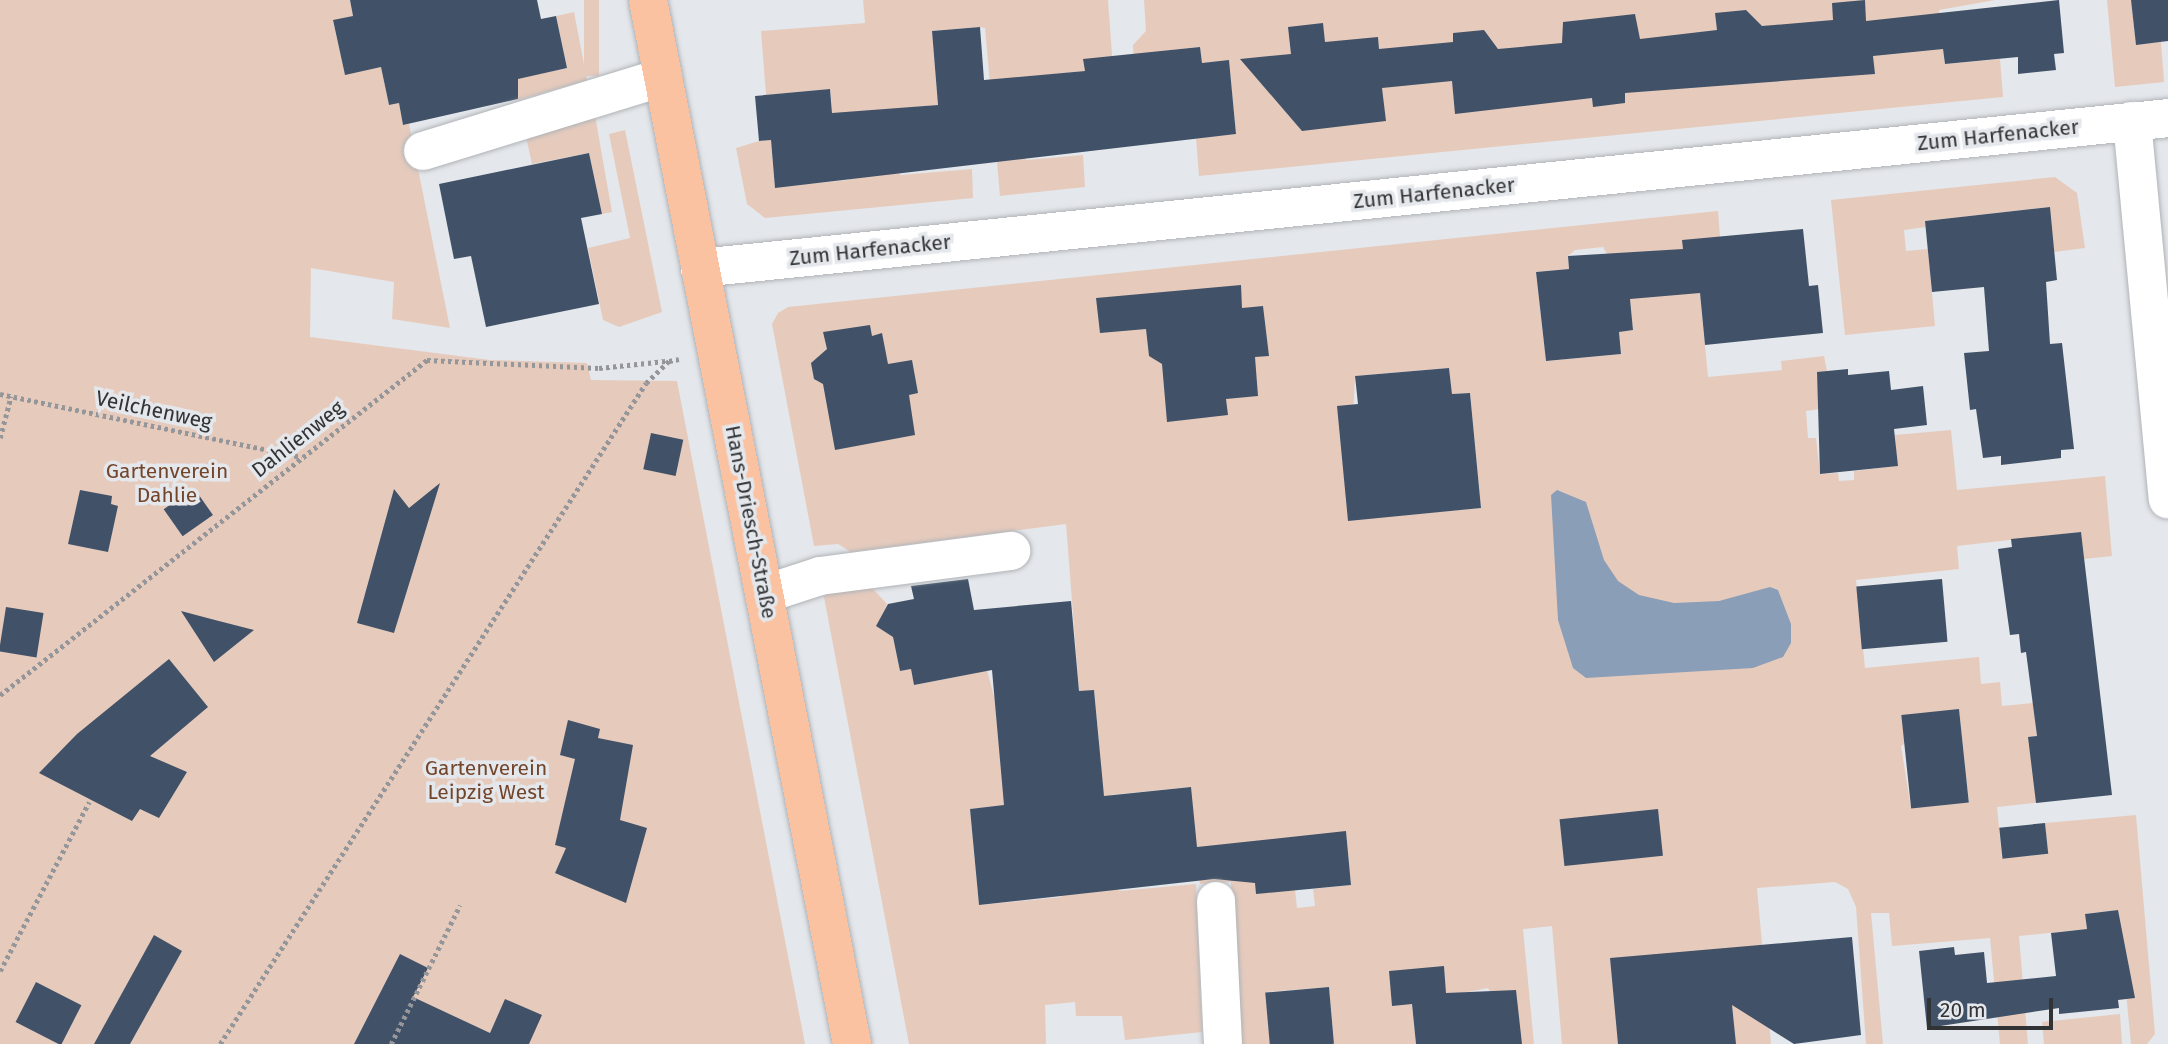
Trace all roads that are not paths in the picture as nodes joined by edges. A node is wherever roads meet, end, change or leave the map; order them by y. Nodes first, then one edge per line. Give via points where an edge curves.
1 (648, 0) edge
2 (663, 77) junction
3 (2150, 120) edge
4 (423, 151) dead end
5 (700, 268) junction
6 (2168, 499) edge
7 (1011, 551) dead end
8 (765, 594) junction
9 (1216, 901) dead end
10 (852, 1044) edge
11 (1223, 1044) edge

1 - 2 main road, Hans-Driesch-Straße
2 - 4 street
2 - 5 main road, Hans-Driesch-Straße
3 - 5 street, Zum Harfenacker
3 - 6 street
5 - 8 main road, Hans-Driesch-Straße
7 - 8 street via 820,576
8 - 10 main road, Hans-Driesch-Straße
9 - 11 street

